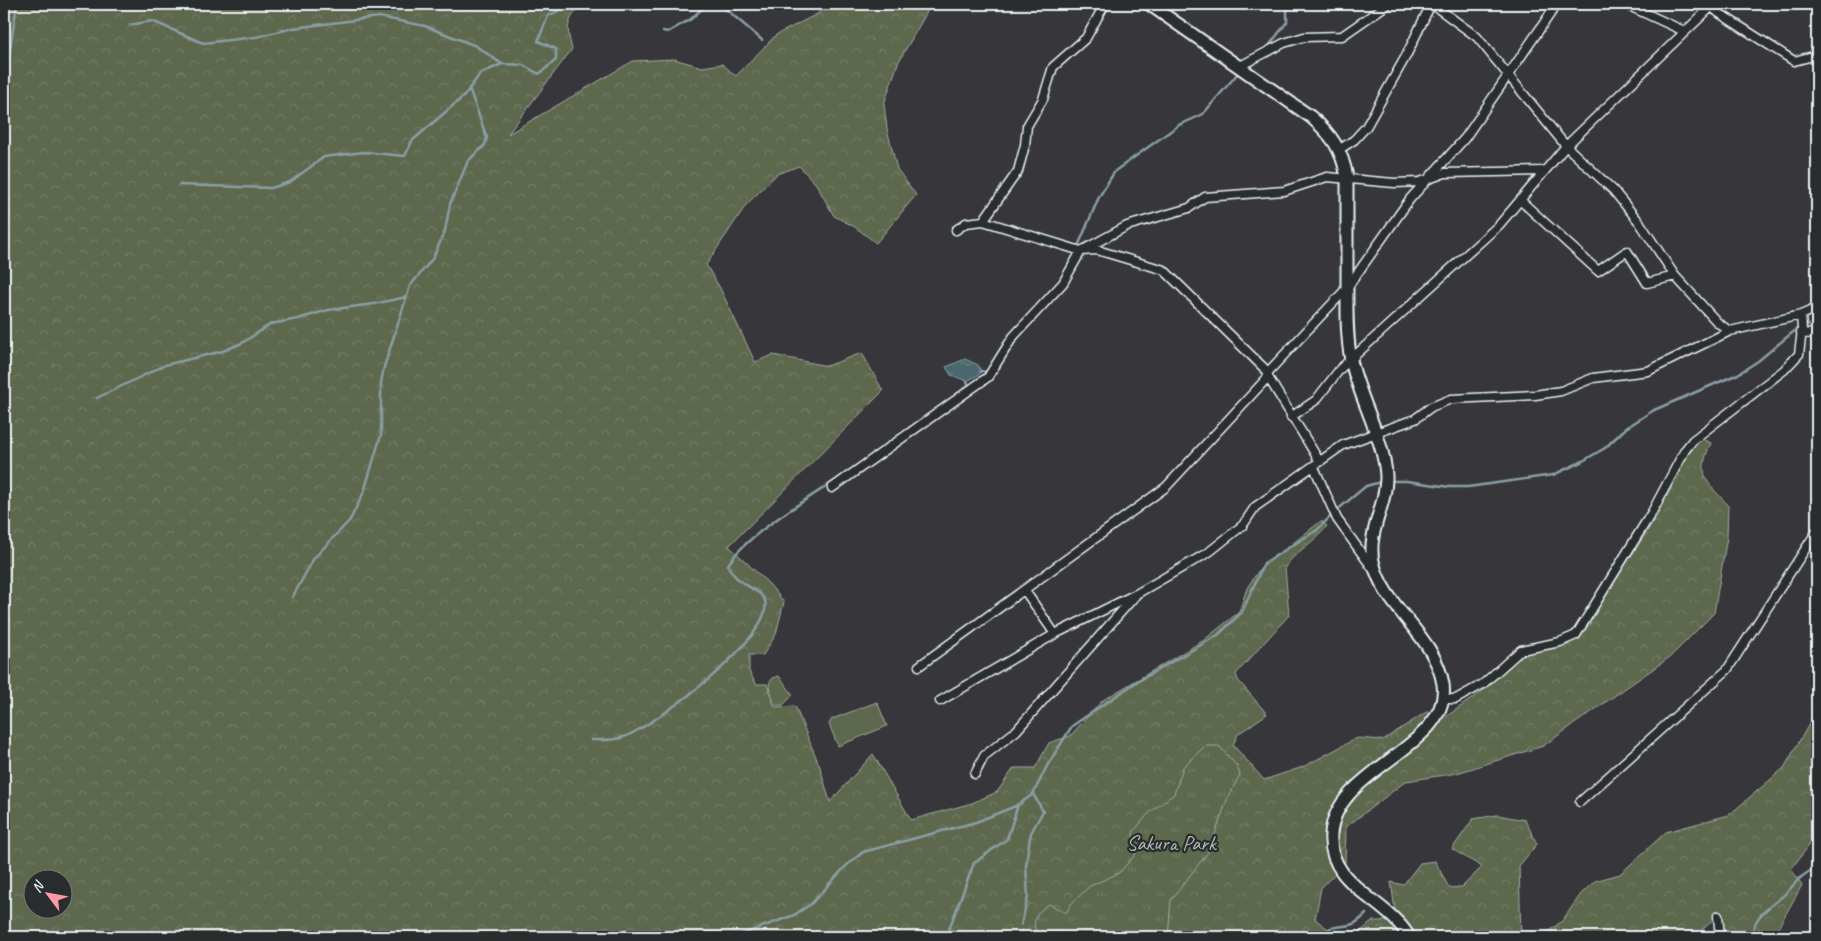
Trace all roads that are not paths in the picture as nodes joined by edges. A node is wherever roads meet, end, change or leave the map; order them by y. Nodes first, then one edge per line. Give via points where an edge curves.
1 (1105, 4) edge
2 (1150, 4) edge
3 (1388, 4) edge
4 (1432, 4) edge
5 (1557, 4) edge
6 (1625, 4) edge
7 (1711, 5) edge
8 (1684, 31) junction
9 (1817, 55) edge
10 (1240, 66) junction
11 (1508, 74) junction
12 (1566, 146) junction
13 (1340, 148) junction
14 (1543, 171) junction
15 (1432, 176) junction
16 (1346, 177) junction
17 (1520, 200) junction
18 (983, 220) junction
19 (956, 230) dead end
20 (1080, 251) junction
21 (1675, 276) junction
22 (1347, 288) junction
23 (1815, 311) edge
24 (1801, 325) junction
25 (1730, 331) junction
26 (1817, 334) edge
27 (1351, 359) junction
28 (1268, 374) junction
29 (1291, 417) junction
30 (1374, 432) junction
31 (1317, 465) junction
32 (832, 488) dead end
33 (1817, 531) edge
34 (1376, 573) junction
35 (1025, 591) junction
36 (1138, 593) junction
37 (1055, 634) junction
38 (919, 666) dead end
39 (1443, 699) junction
40 (940, 701) dead end
41 (975, 774) dead end
42 (1580, 802) dead end
43 (1718, 916) dead end
44 (1409, 937) edge
45 (1720, 937) edge

1 - 18 street via 1086,38 1053,67 1043,99 1027,126 1018,171
2 - 10 street
3 - 10 street via 1342,36 1304,38 1284,43
4 - 11 street via 1477,37
4 - 13 street via 1366,127 1354,140
5 - 11 street
6 - 8 street
7 - 8 street
7 - 9 street via 1794,61
8 - 12 street
10 - 13 street via 1311,117 1329,132
11 - 12 street
11 - 15 street via 1465,138
12 - 14 street
12 - 21 street via 1613,190 1640,223
13 - 16 street
14 - 15 street
14 - 17 street
15 - 16 street via 1420,182 1394,183
15 - 22 street via 1410,200
16 - 20 street via 1327,177 1284,192 1206,197 1190,208 1128,226
16 - 22 street
17 - 21 street via 1598,271 1627,251 1647,283
17 - 27 street via 1499,225
18 - 19 street via 966,223
18 - 20 street
20 - 28 street via 1097,250 1164,270
20 - 32 street via 1062,283 1013,337 988,377
21 - 25 street via 1718,323
22 - 27 street
22 - 28 street
23 - 24 street
24 - 25 street
24 - 26 street
24 - 39 street via 1798,354 1784,370 1693,440 1685,450 1652,512 1576,635 1560,642 1521,650 1484,684 1456,699
25 - 30 street via 1648,371 1593,378 1561,391 1535,396 1451,399 1414,418
27 - 29 street via 1316,400
27 - 30 street
28 - 29 street
28 - 35 street via 1166,487
29 - 31 street
30 - 31 street via 1343,445
30 - 34 street via 1383,458 1385,481 1372,540
31 - 34 street via 1334,512
31 - 36 street via 1256,507 1243,525 1209,552
33 - 42 street via 1727,670
34 - 39 street via 1428,647 1443,684
35 - 37 street
35 - 38 street
36 - 37 street
36 - 41 street via 1016,731 984,756
37 - 40 street
39 - 44 street via 1418,739 1348,794 1338,808 1331,829 1331,846 1344,876
43 - 45 street

